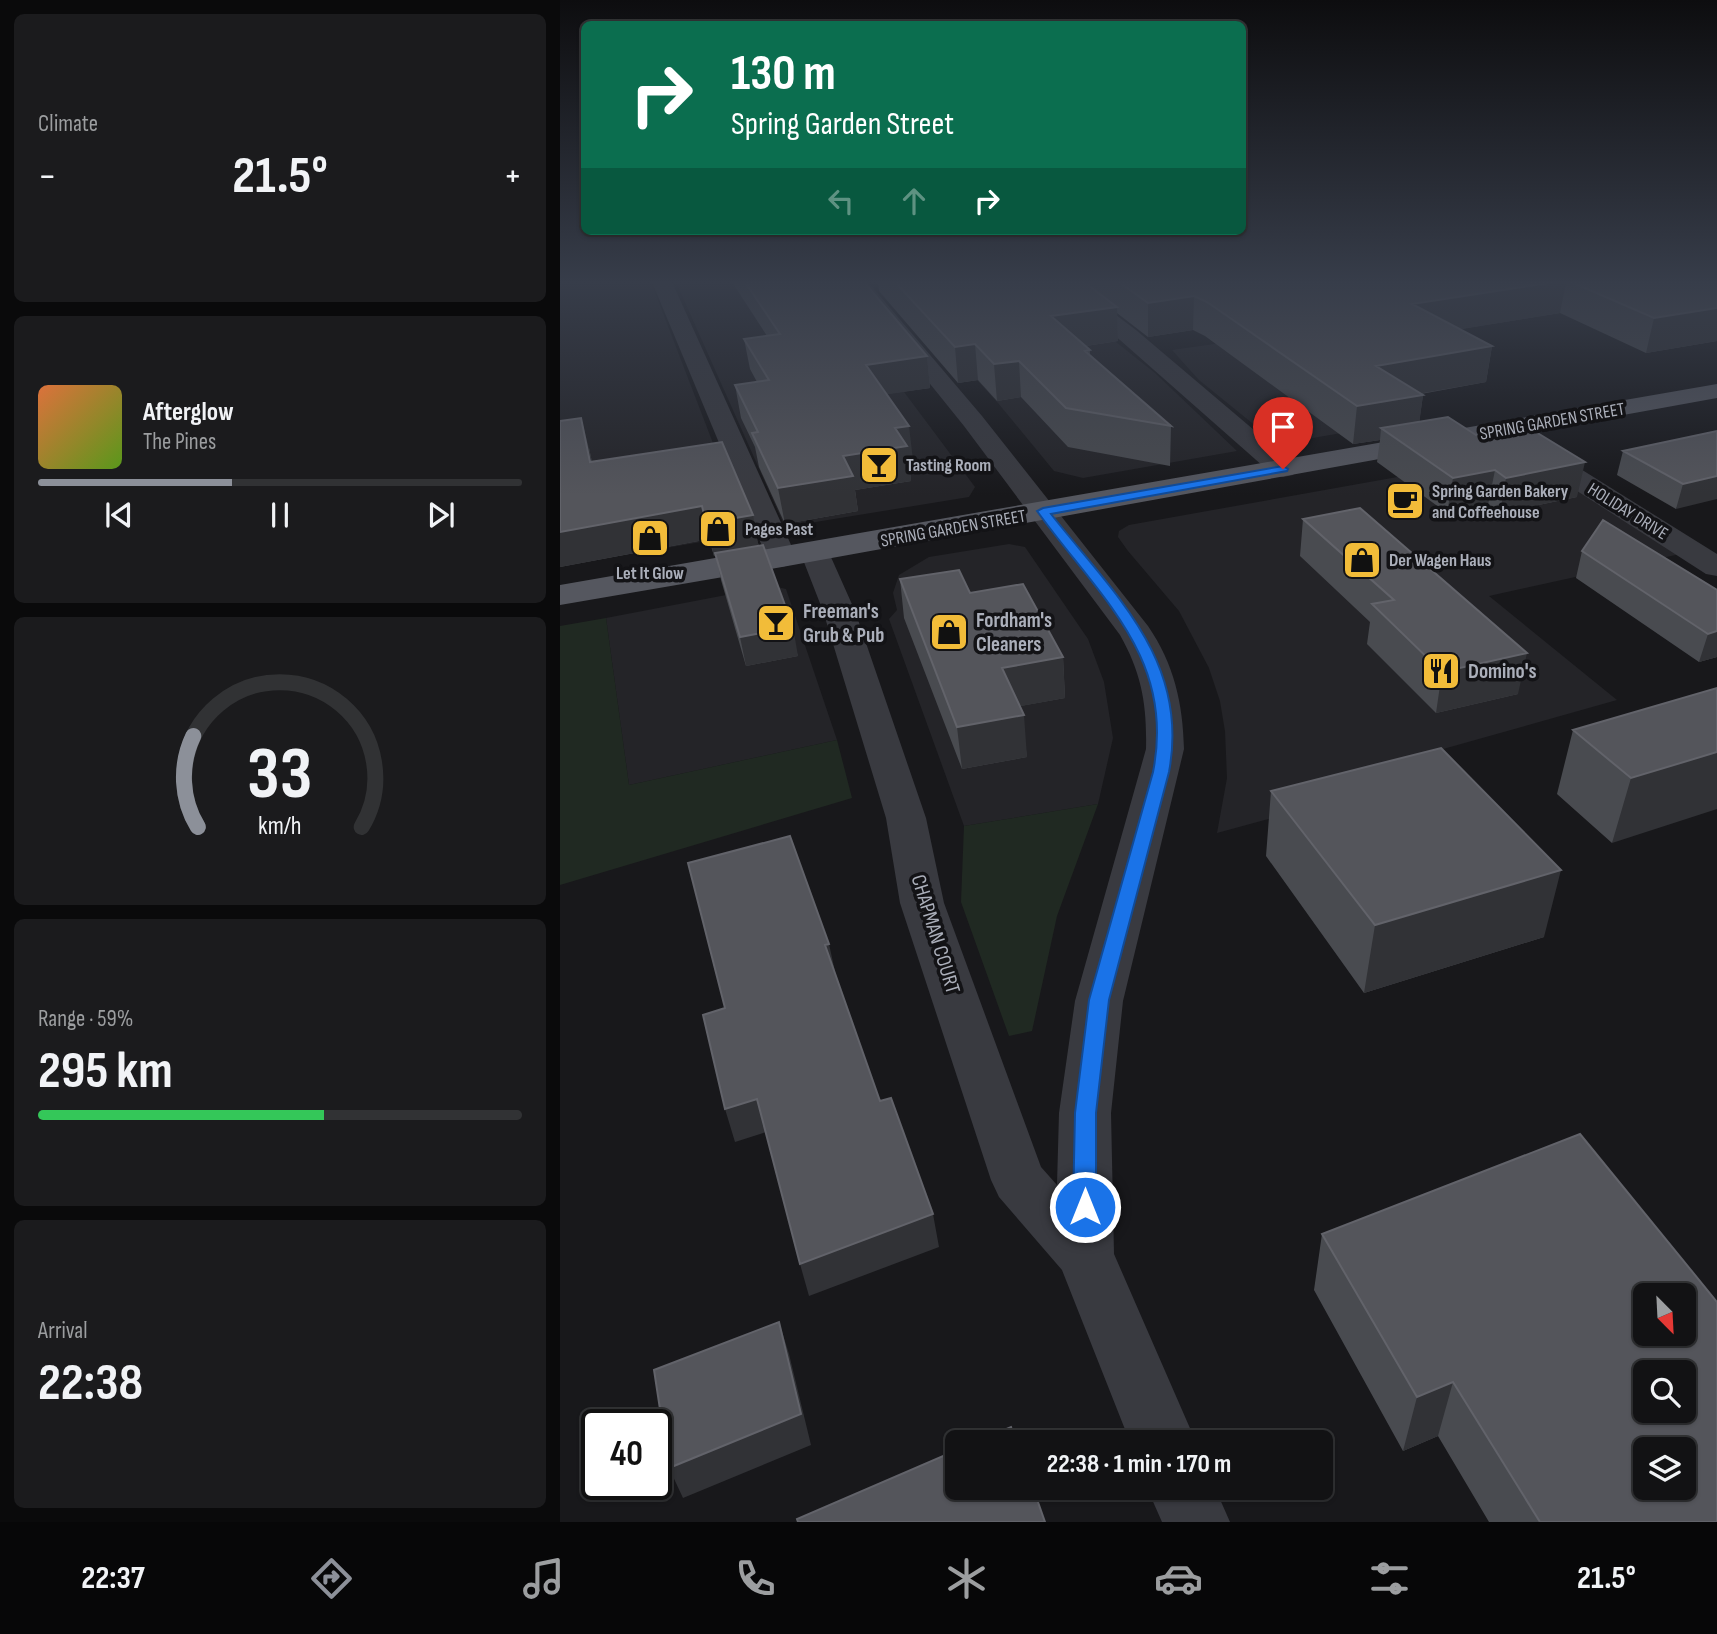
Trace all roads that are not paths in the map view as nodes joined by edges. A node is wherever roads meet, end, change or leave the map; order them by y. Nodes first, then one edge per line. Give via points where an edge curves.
1 (698, 353) edge
2 (917, 353) edge
3 (1149, 353) edge
4 (1717, 391) edge
5 (1505, 430) junction
6 (1283, 469) junction
7 (1043, 511) junction
8 (799, 555) junction
9 (1717, 567) edge
10 (560, 595) edge
11 (1084, 1254) junction
12 (1158, 1430) edge
13 (1186, 1500) edge
14 (1196, 1522) edge

1 - 8 street, CHAPMAN COURT
2 - 7 street
3 - 6 street
4 - 5 main road, SPRING GARDEN STREET
5 - 6 main road, SPRING GARDEN STREET
5 - 9 street, HOLIDAY DRIVE
6 - 7 main road, SPRING GARDEN STREET
7 - 8 main road, SPRING GARDEN STREET
7 - 11 street via 1136,633 1153,663 1165,715 1161,772 1099,1000 1086,1113
8 - 10 main road, SPRING GARDEN STREET
8 - 11 street, CHAPMAN COURT via 839,611 906,818 922,903 1018,1180
11 - 12 street
13 - 14 street

